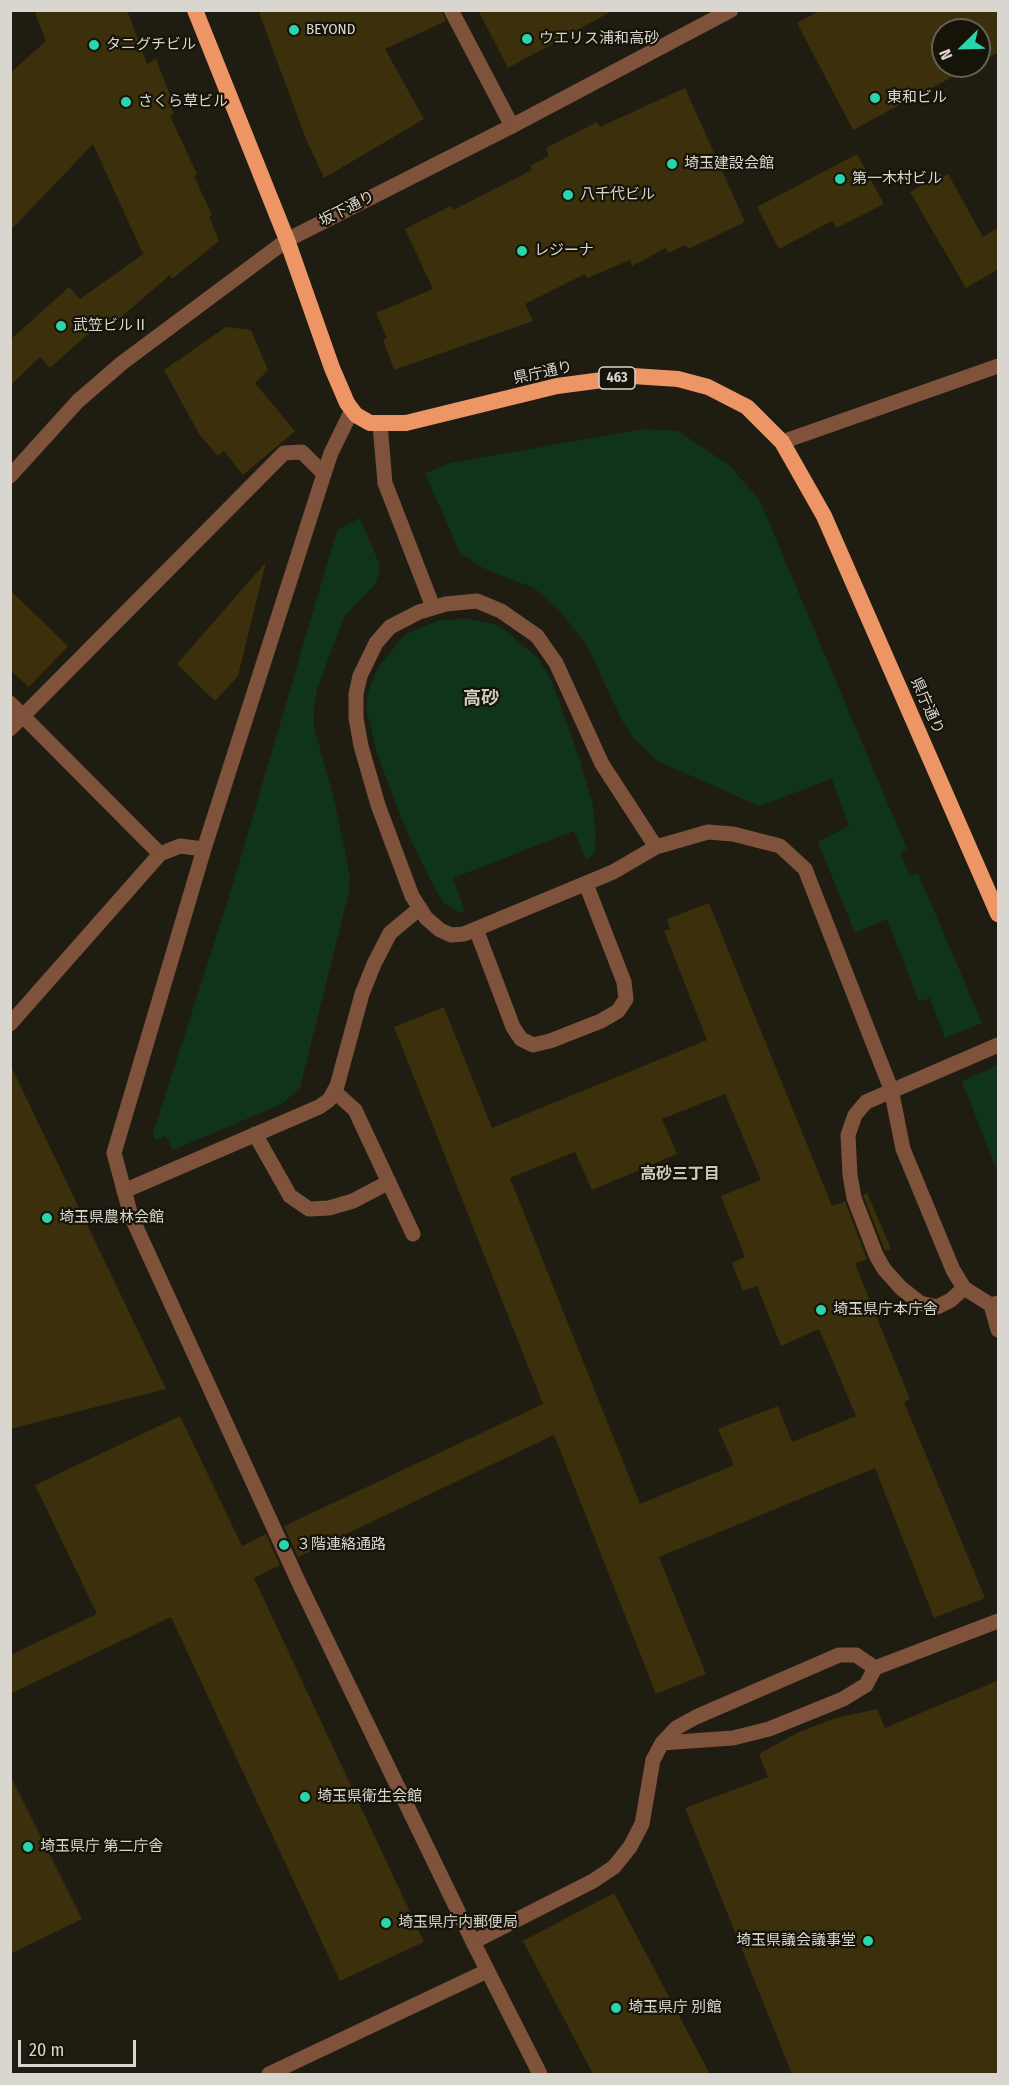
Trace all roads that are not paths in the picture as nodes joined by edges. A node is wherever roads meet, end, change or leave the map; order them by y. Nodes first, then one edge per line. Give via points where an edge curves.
1 (195, 10) edge
2 (451, 10) edge
3 (731, 10) edge
4 (714, 14) edge
5 (512, 126) junction
6 (286, 240) junction
7 (999, 366) edge
8 (352, 410) junction
9 (380, 425) junction
10 (782, 442) junction
11 (324, 474) junction
12 (10, 476) edge
13 (433, 608) junction
14 (10, 703) edge
15 (23, 715) junction
16 (10, 729) edge
17 (656, 847) junction
18 (204, 849) junction
19 (160, 854) junction
20 (586, 884) junction
21 (420, 908) junction
22 (999, 914) edge
23 (476, 929) junction
24 (10, 1024) edge
25 (999, 1045) edge
26 (891, 1089) junction
27 (334, 1091) junction
28 (255, 1134) junction
29 (389, 1182) junction
30 (124, 1191) junction
31 (413, 1234) dead end
32 (964, 1288) junction
33 (995, 1304) edge
34 (999, 1330) edge
35 (999, 1622) edge
36 (875, 1668) junction
37 (662, 1743) junction
38 (473, 1942) junction
39 (487, 1971) junction
40 (269, 2074) edge
41 (540, 2074) edge

1 - 6 highway
2 - 5 street
3 - 4 street, 坂下通り
4 - 5 street, 坂下通り
5 - 6 street, 坂下通り
6 - 8 highway via 332,368
6 - 12 street, 坂下通り via 122,363 78,401
7 - 10 street
8 - 9 highway
8 - 11 street
9 - 10 highway, 県庁通り / 463 via 406,423 557,387 633,376 678,379 708,387 747,407
9 - 13 street via 385,483
10 - 22 highway, 県庁通り / 463 via 824,516
11 - 15 street via 302,452 284,453
11 - 18 street
13 - 17 street via 477,601 501,611 537,636 556,663 603,764
13 - 21 street via 390,627 368,658 356,694 356,718 378,805
14 - 15 street
15 - 16 street
15 - 19 street
17 - 20 street
17 - 26 street via 708,832 733,834 780,846 805,869
18 - 19 street via 180,846
18 - 30 street via 114,1153
19 - 24 street
20 - 23 street
20 - 23 street via 624,982 626,999 618,1011 601,1021 542,1043 533,1045 521,1039
21 - 23 street via 440,930 451,935
21 - 27 street via 390,933 374,964
25 - 26 street
26 - 32 street via 903,1149 952,1270
26 - 32 street via 866,1102 855,1115 848,1135 854,1198 876,1255 901,1288 920,1303 937,1307
27 - 28 street via 319,1107
27 - 29 street via 355,1110
28 - 29 street via 290,1196 309,1209 353,1201
28 - 30 street
29 - 31 street
30 - 38 street via 131,1216 294,1572
32 - 33 street
33 - 34 street
35 - 36 street
36 - 37 street via 866,1685 843,1699 769,1729 733,1738
36 - 37 street via 856,1655 839,1655 696,1717 676,1728
37 - 38 street via 652,1760 642,1824 614,1867
38 - 39 street
39 - 40 street
39 - 41 street

